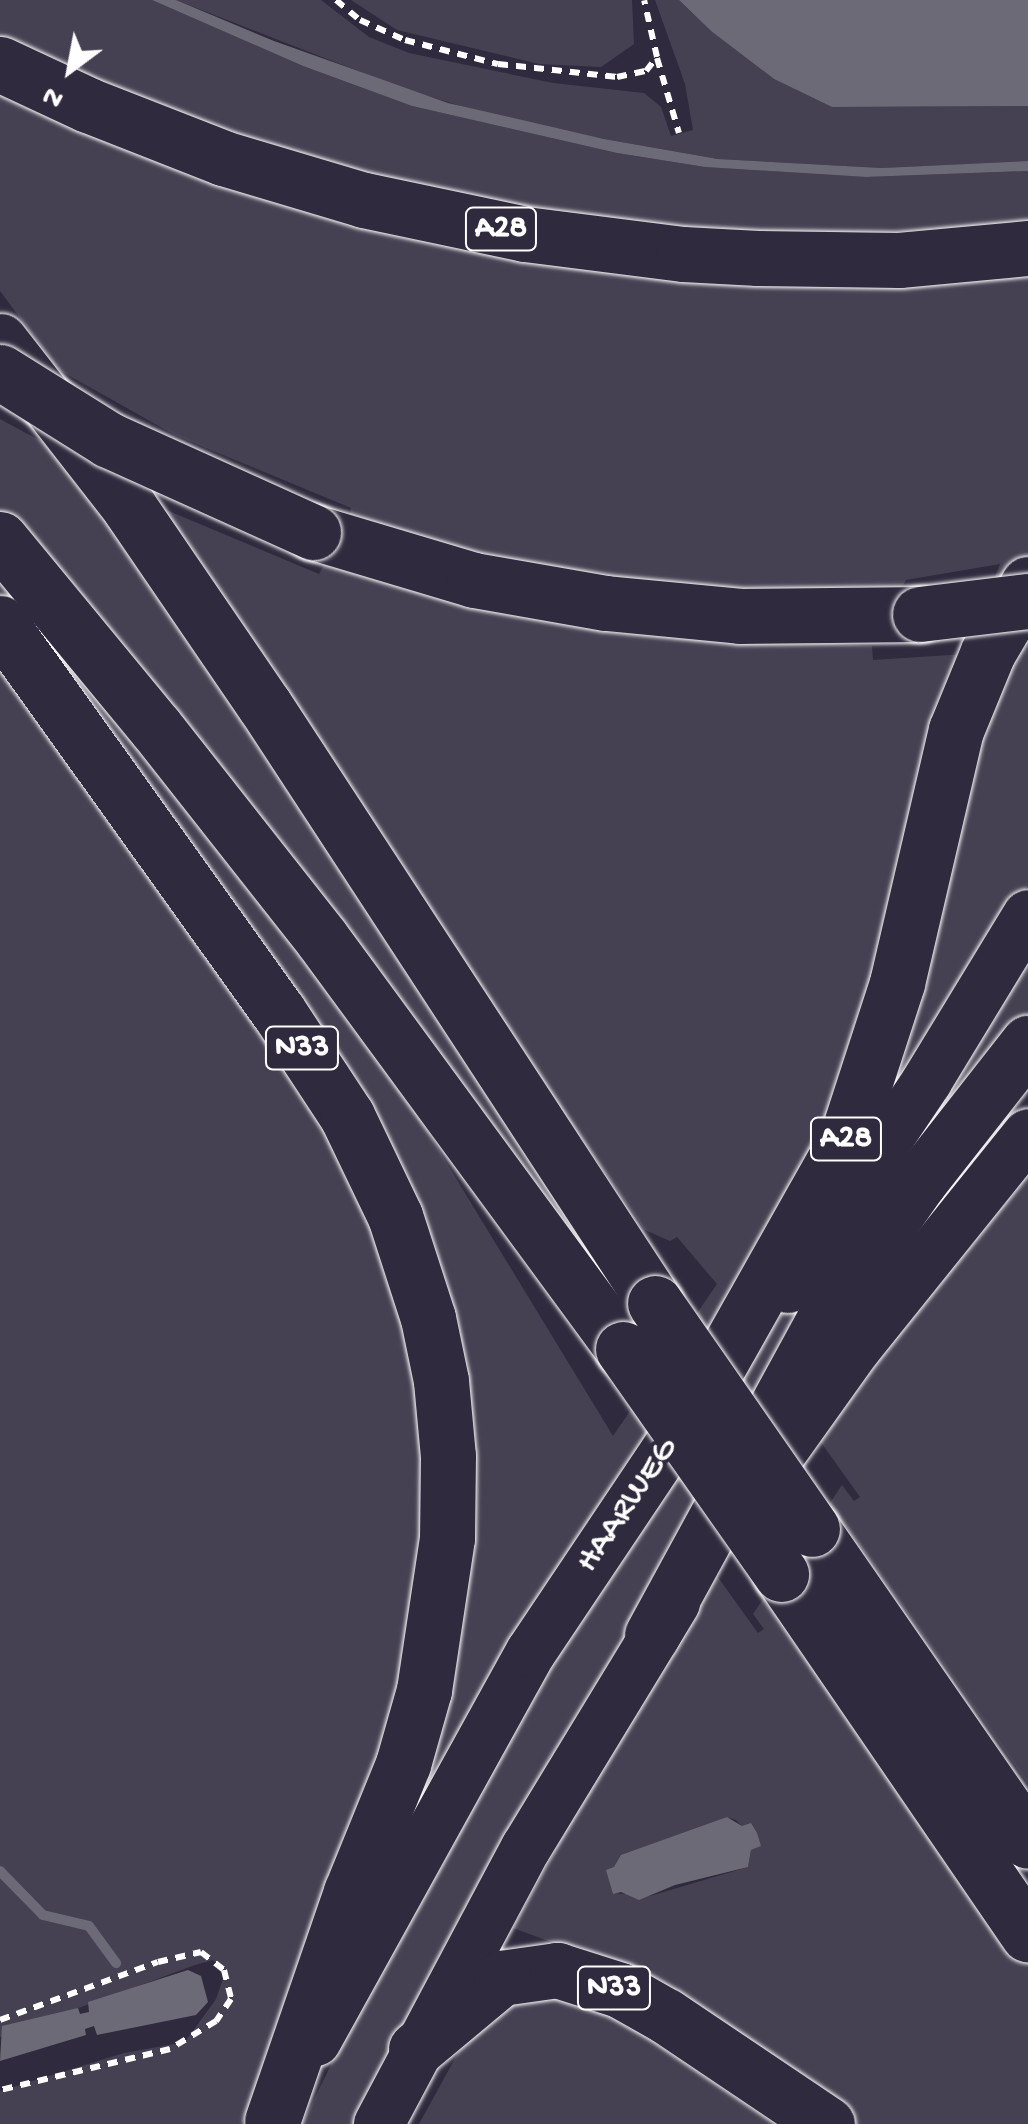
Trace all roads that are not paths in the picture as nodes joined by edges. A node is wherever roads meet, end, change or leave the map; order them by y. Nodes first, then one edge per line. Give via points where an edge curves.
1 (0, 64) edge
2 (1028, 248) edge
3 (0, 340) edge
4 (0, 372) edge
5 (0, 539) edge
6 (1028, 584) edge
7 (1028, 601) edge
8 (0, 623) edge
9 (1028, 915) edge
10 (1028, 1044) edge
11 (1028, 1134) edge
12 (703, 1394) junction
13 (652, 1635) junction
14 (994, 1790) junction
15 (1028, 1832) edge
16 (1028, 1841) edge
17 (1028, 1935) edge
18 (416, 2049) junction
19 (271, 2122) edge
20 (379, 2124) edge
21 (827, 2124) edge

1 - 2 highway, A28 via 223,158 364,200 525,234 758,258 899,260
3 - 14 highway, bridge via 129,507 655,1303
4 - 7 highway, bridge via 108,440 314,532 474,580 606,603 740,616 920,614
5 - 17 highway, N33, bridge via 322,940 623,1349
6 - 12 highway, A28 via 988,652 956,730 897,983 847,1137
8 - 19 highway, N33 via 346,1116 394,1216 441,1381 447,1538 424,1690
9 - 12 main road, HAARWEG via 782,1296
10 - 13 highway, A28 via 831,1307
11 - 13 main road via 857,1347
12 - 19 main road, HAARWEG via 531,1652
13 - 18 main road
14 - 15 highway
14 - 16 highway
18 - 20 main road
18 - 21 highway, N33 via 501,1978 557,1970 635,1998

